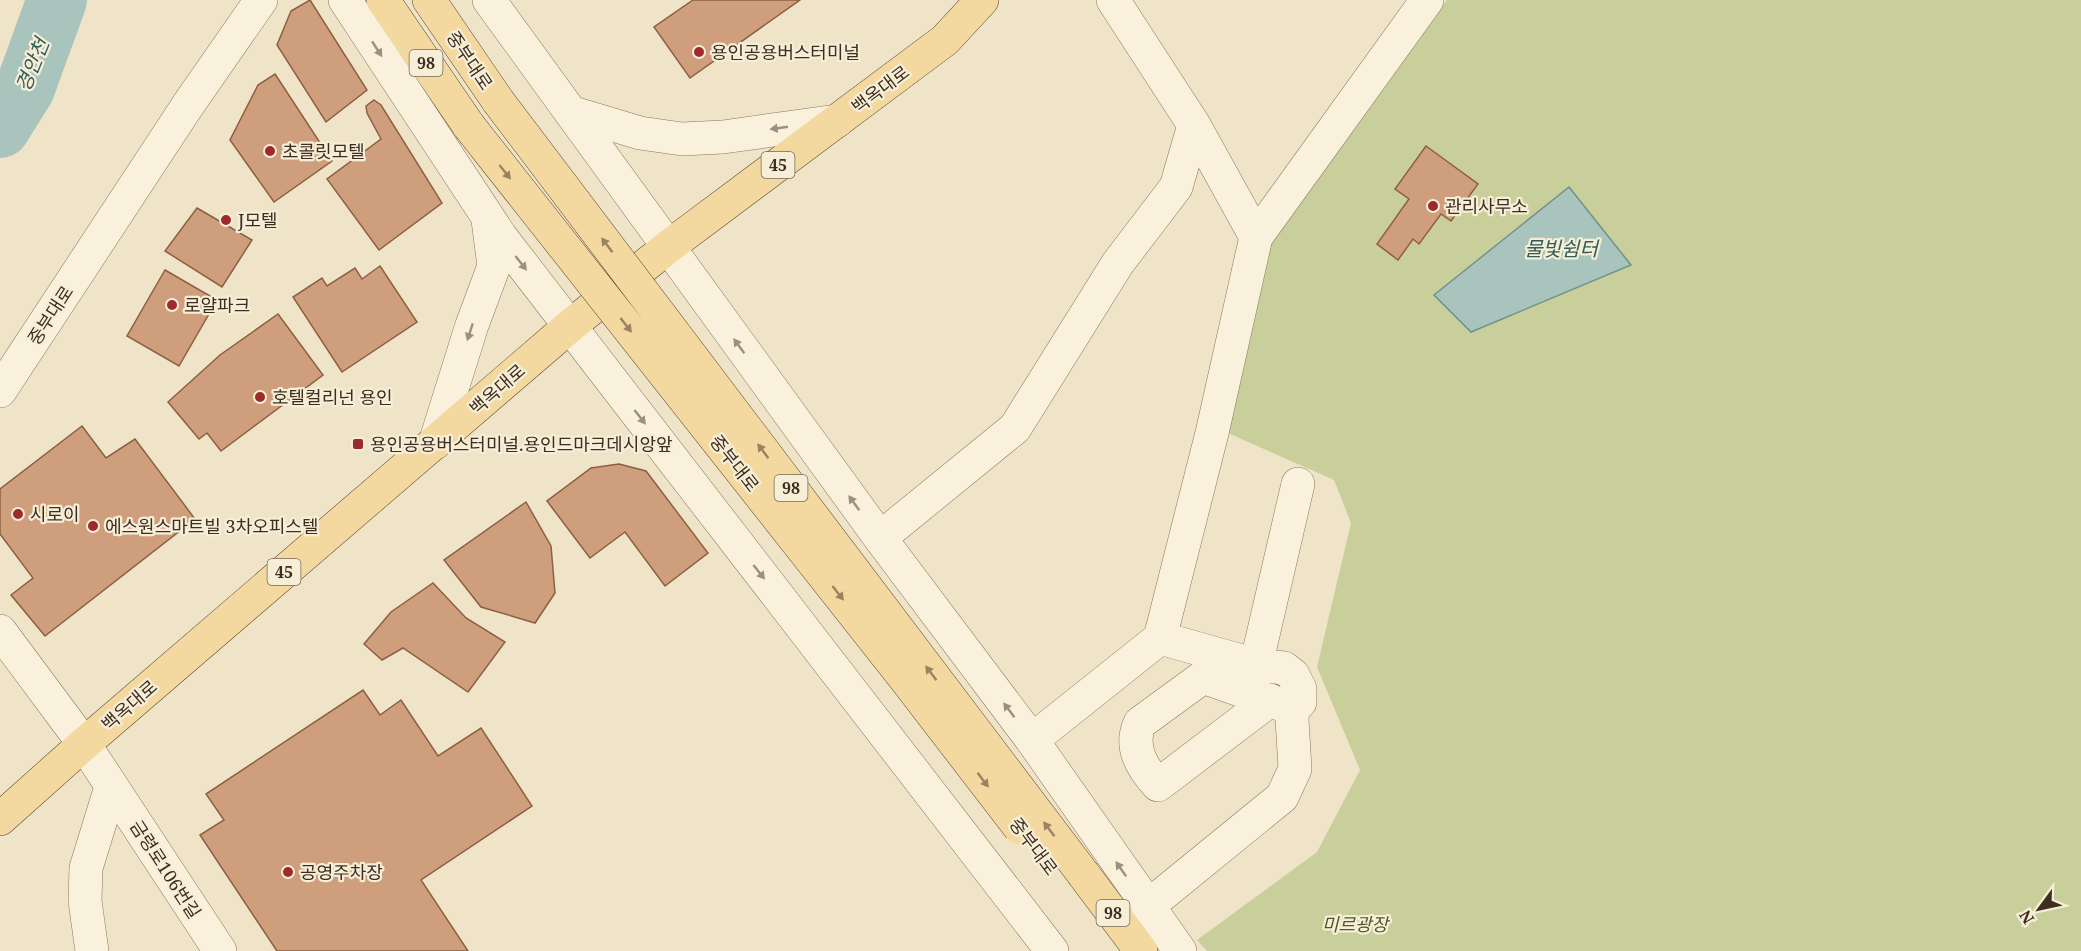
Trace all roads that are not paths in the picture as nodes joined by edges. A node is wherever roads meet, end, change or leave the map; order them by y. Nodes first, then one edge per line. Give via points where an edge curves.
1 (261, 0) edge
2 (345, 0) edge
3 (383, 0) edge
4 (429, 0) edge
5 (489, 0) edge
6 (982, 0) edge
7 (1113, 0) edge
8 (1426, 0) edge
9 (570, 112) junction
10 (837, 120) junction
11 (1194, 125) junction
12 (487, 216) junction
13 (1256, 237) junction
14 (668, 248) junction
15 (570, 326) junction
16 (0, 391) edge
17 (435, 443) junction
18 (1298, 484) dead end
19 (879, 538) junction
20 (0, 631) edge
21 (1160, 638) junction
22 (1256, 666) junction
23 (1032, 740) junction
24 (84, 744) junction
25 (111, 787) junction
26 (0, 819) edge
27 (1075, 882) junction
28 (1147, 907) junction
29 (92, 951) edge
30 (220, 951) edge
31 (1052, 951) edge
32 (1113, 951) edge
33 (1141, 951) edge
34 (1180, 951) edge

1 - 16 street, 중부대로
2 -> 12 street
3 -> 27 main road, 중부대로 / 98, bridge via 469,126 908,681
27 -> 4 main road, 중부대로 / 98, bridge via 498,101
5 - 9 street
6 - 10 main road, 백옥대로 / 45 via 945,40
7 - 11 street
8 - 13 street
10 -> 9 street via 723,137 682,139 640,133
9 - 14 street
10 - 14 main road, 백옥대로 / 45
11 - 13 street
11 - 19 street via 1176,187 1118,263 1015,428
12 -> 15 street
12 -> 17 street via 494,266
13 - 21 street
14 - 15 main road, 백옥대로 / 45
19 -> 14 street
15 - 17 main road, 백옥대로 / 45
15 -> 31 street
17 - 24 main road, 백옥대로 / 45
18 - 22 street
23 -> 19 street
20 - 24 street, 금령로106번길
21 - 22 street
21 - 23 street
22 - 28 street via 1284,668 1300,689 1300,702 1281,704 1292,719 1295,769 1282,796
28 -> 23 street
24 - 25 street, 금령로106번길
24 - 26 main road, 백옥대로 / 45
25 - 29 street, 금령로106번길 via 86,868 85,901
25 - 30 street, 금령로106번길
27 - 32 main road, 중부대로 / 98
27 - 33 main road, 중부대로 / 98
28 - 34 street

